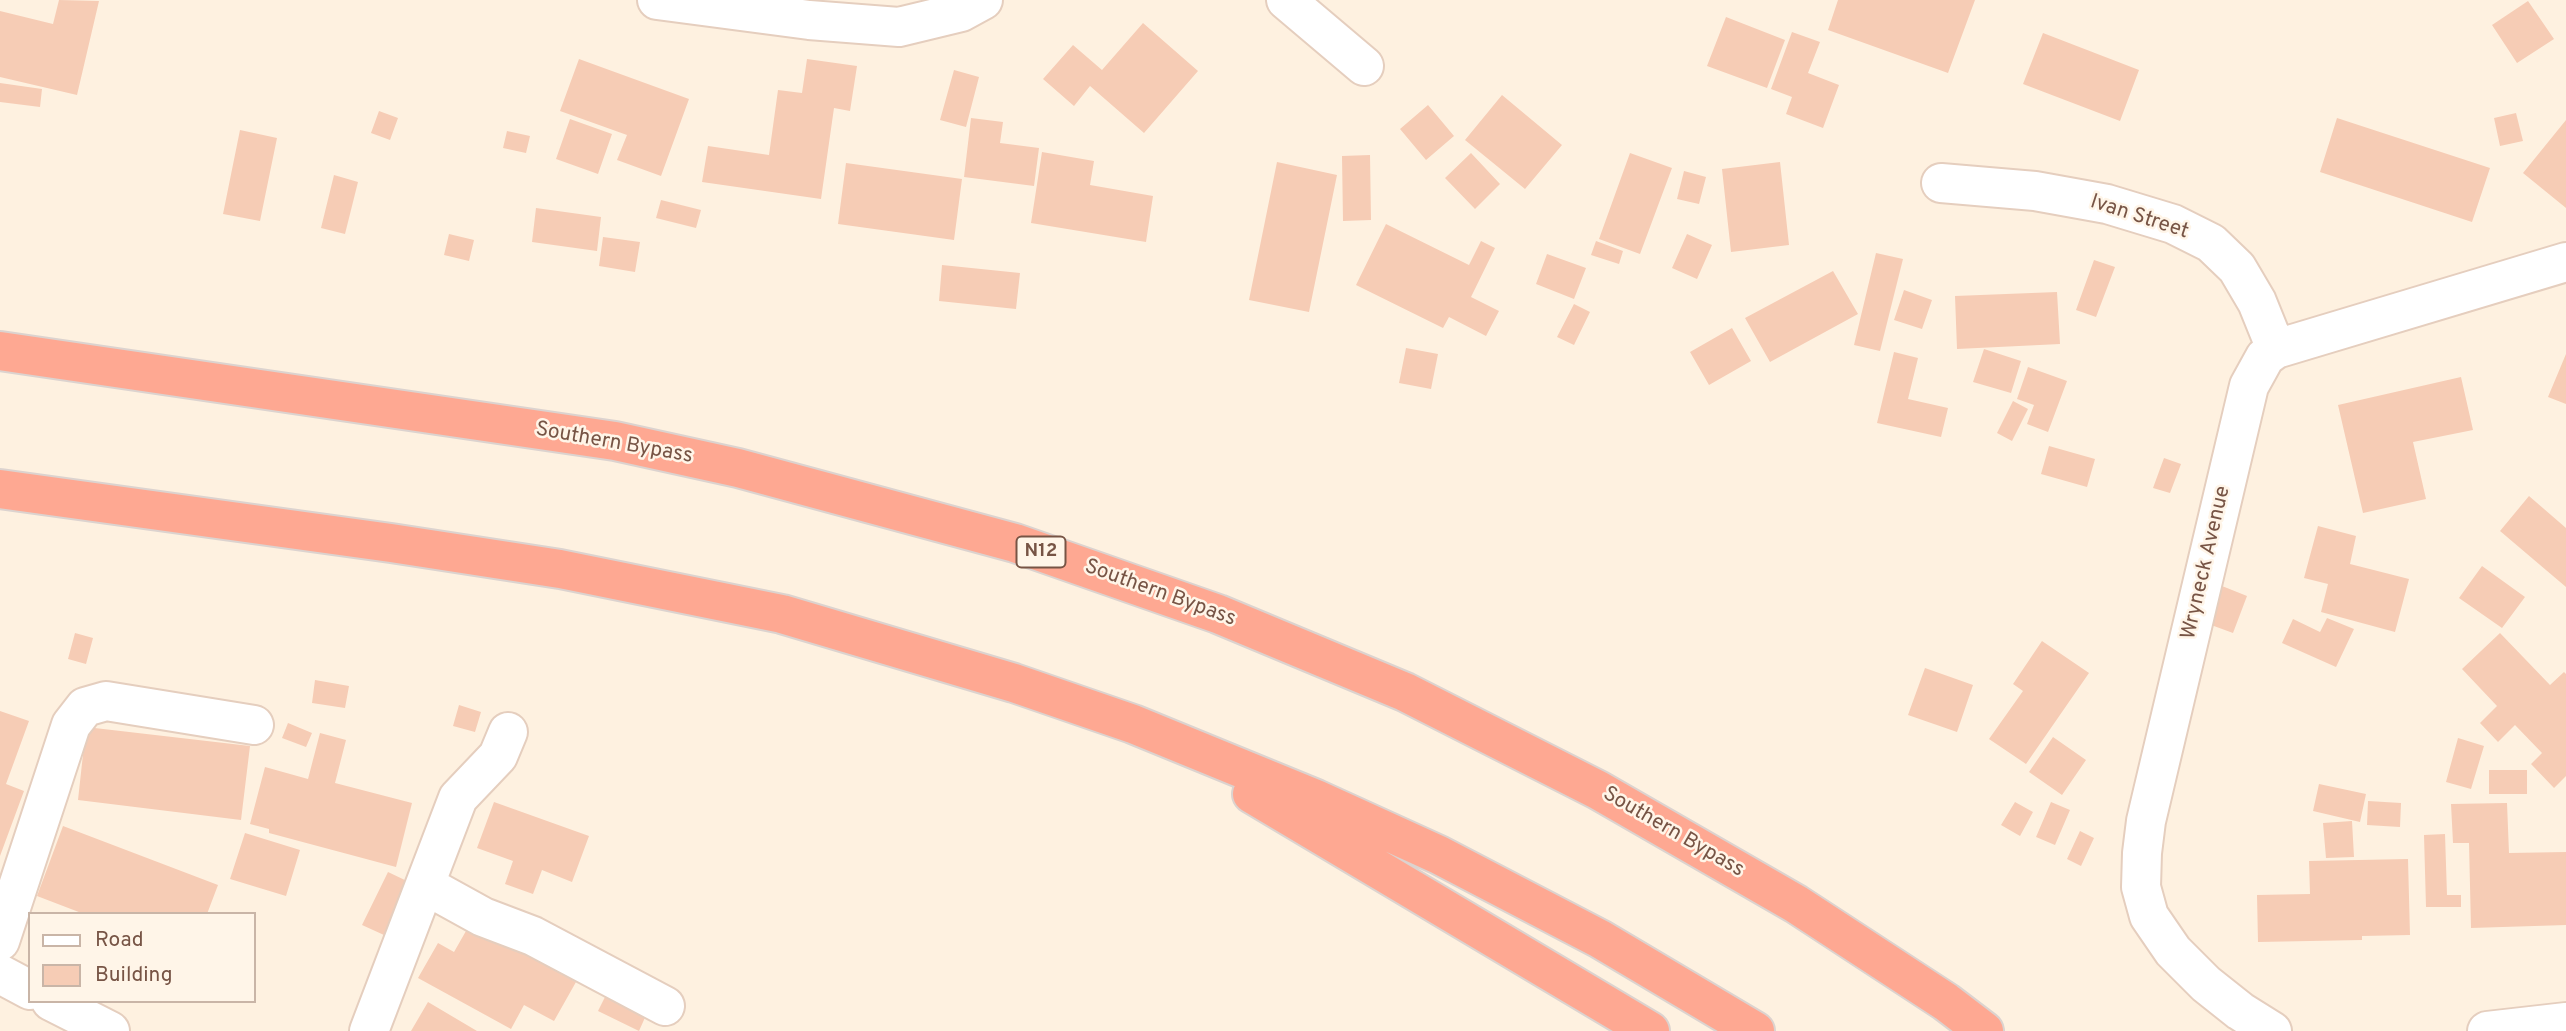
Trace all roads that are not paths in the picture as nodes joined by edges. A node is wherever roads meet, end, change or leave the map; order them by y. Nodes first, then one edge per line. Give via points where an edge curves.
1 (657, 0) edge
2 (983, 0) edge
3 (1286, 0) edge
4 (1364, 66) dead end
5 (1941, 183) dead end
6 (2566, 262) edge
7 (2276, 349) junction
8 (0, 351) edge
9 (0, 489) edge
10 (1133, 724) junction
11 (254, 725) dead end
12 (508, 732) dead end
13 (425, 885) junction
14 (0, 941) edge
15 (0, 974) edge
16 (28, 989) edge
17 (55, 1003) edge
18 (665, 1006) dead end
19 (2566, 1022) edge
20 (110, 1031) edge
21 (369, 1031) edge
22 (1650, 1031) edge
23 (1755, 1031) edge
24 (1984, 1031) edge
25 (2272, 1031) edge
26 (2487, 1031) edge

1 - 2 street via 899,27 961,12
3 - 4 street
5 - 7 street, Ivan Street via 2035,191 2107,204 2173,225 2211,243 2237,268
6 - 7 street
7 - 25 street, Wryneck Avenue via 2265,358 2249,386 2146,821 2141,887 2149,916 2173,951 2206,984
8 - 24 highway, Southern Bypass / N12 via 615,441 738,468 1040,551 1218,614 1441,710 1598,790 1796,904
9 - 10 highway via 560,569 769,612 1001,679
10 - 22 highway
10 - 23 highway via 1439,855 1600,939
11 - 14 street via 106,701 85,707 71,725
12 - 13 street via 498,756 458,798
13 - 18 street
13 - 21 street
15 - 16 street
17 - 20 street
19 - 26 street

